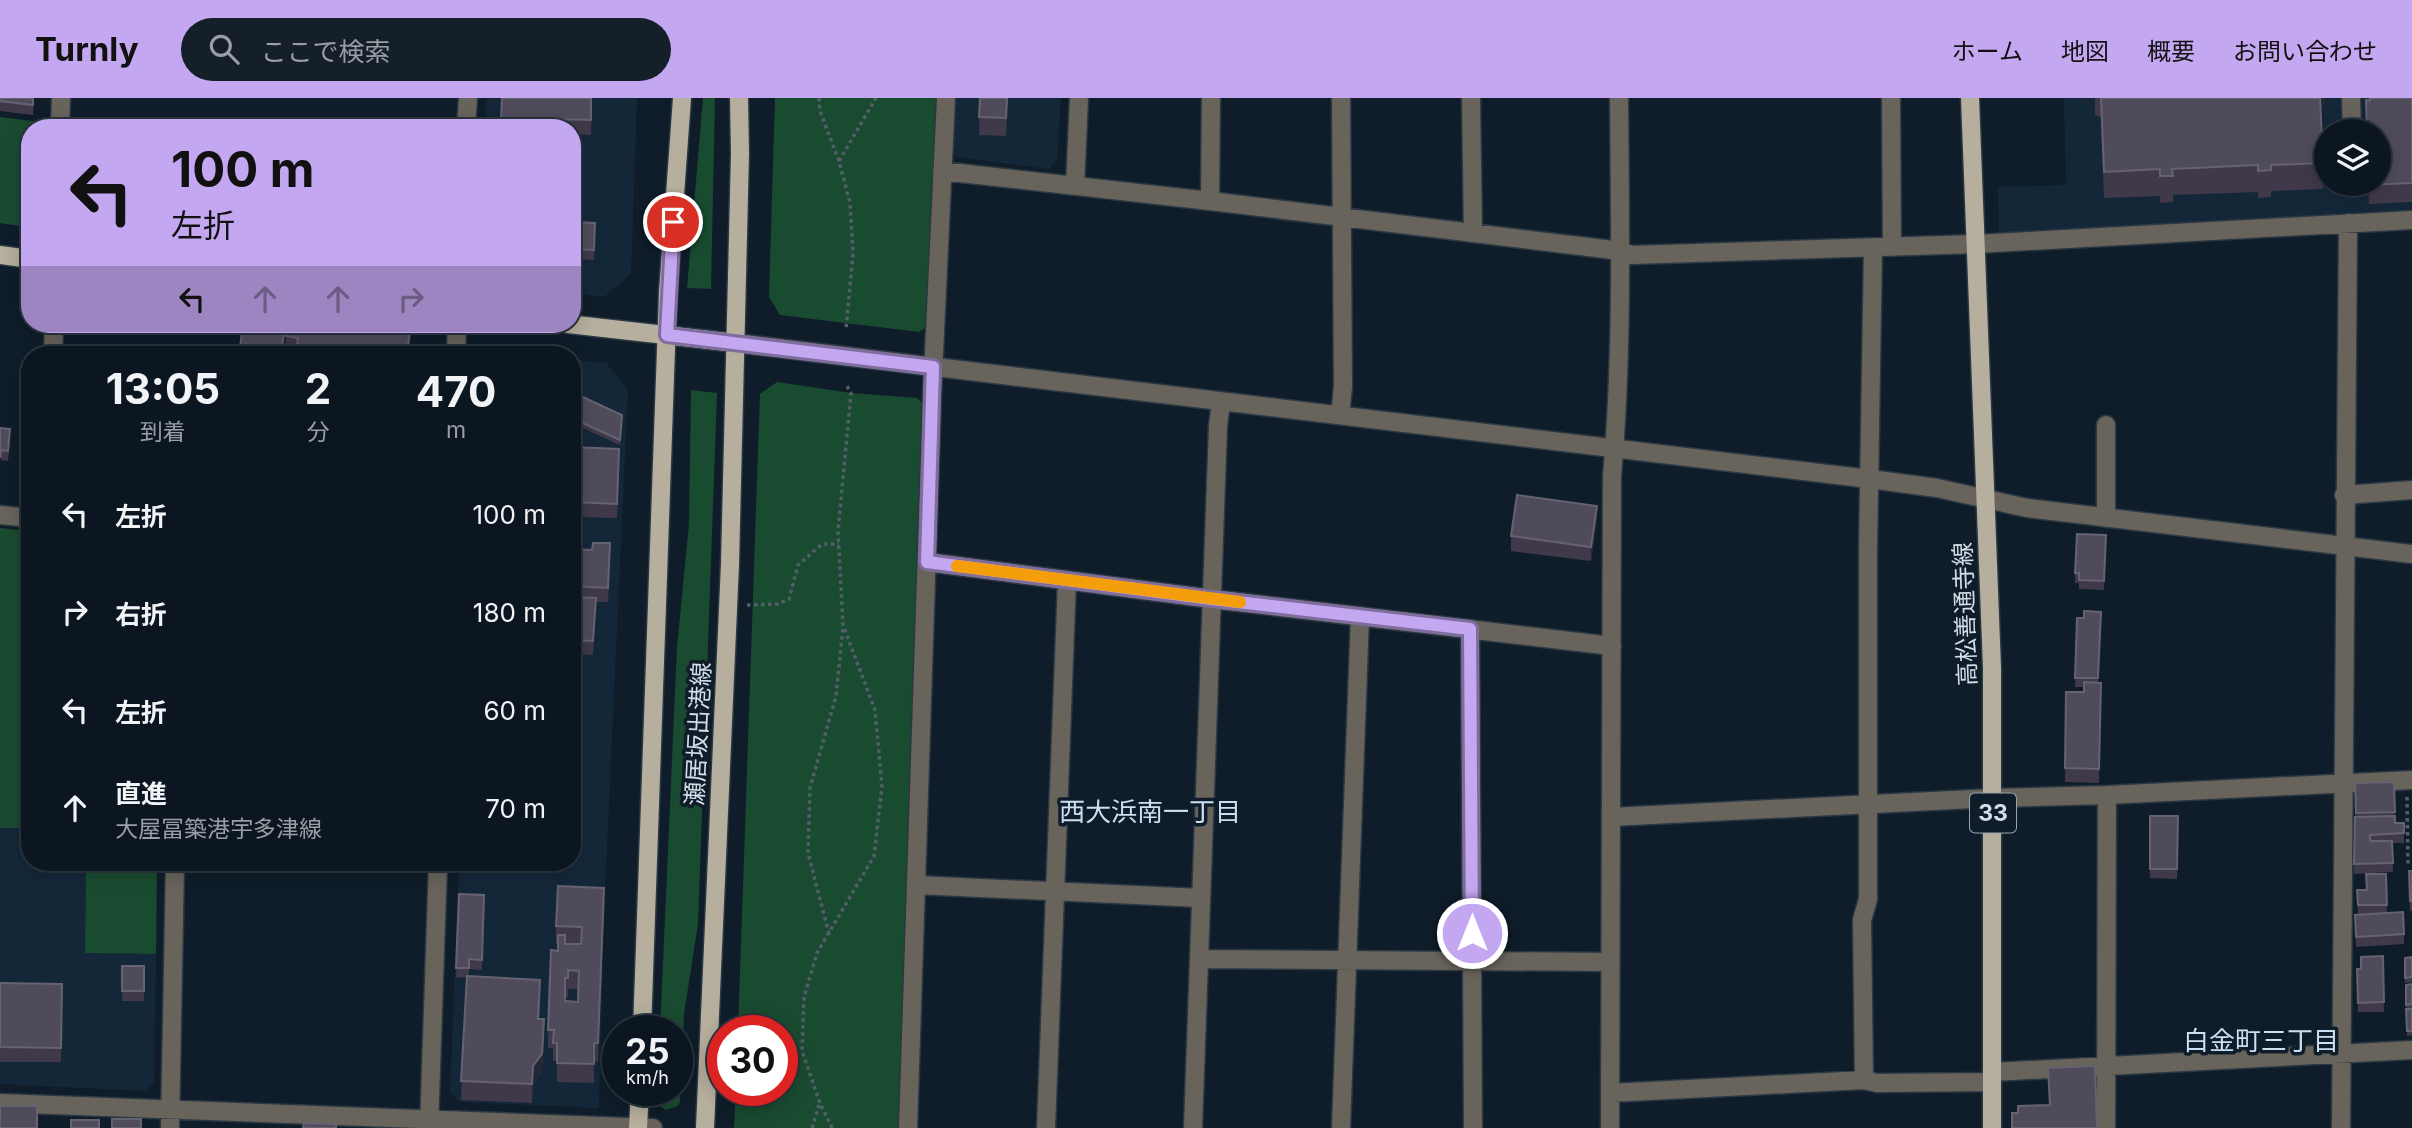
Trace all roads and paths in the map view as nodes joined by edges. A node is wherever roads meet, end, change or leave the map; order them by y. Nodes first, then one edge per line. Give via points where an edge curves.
1 (61, 98) edge
2 (468, 98) edge
3 (675, 98) edge
4 (682, 98) edge
5 (739, 98) edge
6 (819, 98) edge
7 (877, 98) edge
8 (946, 98) edge
9 (1079, 98) edge
10 (1211, 98) edge
11 (1341, 98) edge
12 (1471, 98) edge
13 (1619, 98) edge
14 (1891, 98) edge
15 (1970, 98) edge
16 (2351, 98) edge
17 (60, 119) edge
18 (467, 119) edge
19 (2352, 119) edge
20 (678, 152) junction
21 (839, 161) junction
22 (942, 171) junction
23 (1075, 186) junction
24 (1210, 201) junction
25 (1343, 217) junction
26 (2412, 220) edge
27 (2348, 223) junction
28 (1474, 233) junction
29 (1975, 244) junction
30 (1892, 247) junction
31 (1873, 249) junction
32 (1620, 251) junction
33 (0, 256) edge
34 (21, 258) edge
35 (581, 325) edge
36 (846, 329) dead end
37 (667, 335) junction
38 (736, 343) junction
39 (933, 367) junction
40 (847, 386) dead end
41 (1221, 402) junction
42 (1340, 415) junction
43 (2106, 425) dead end
44 (1614, 447) junction
45 (1870, 479) junction
46 (2412, 490) edge
47 (2344, 495) junction
48 (1984, 499) junction
49 (0, 515) edge
50 (21, 517) edge
51 (2106, 518) junction
52 (838, 544) junction
53 (2345, 546) junction
54 (2412, 554) edge
55 (927, 562) junction
56 (1067, 580) junction
57 (1212, 599) junction
58 (747, 605) dead end
59 (1360, 616) junction
60 (843, 625) junction
61 (1470, 629) junction
62 (1612, 646) junction
63 (2409, 780) edge
64 (2343, 783) junction
65 (2107, 795) junction
66 (1993, 798) junction
67 (1868, 805) junction
68 (1611, 817) junction
69 (2408, 865) dead end
70 (175, 871) edge
71 (438, 871) edge
72 (916, 885) junction
73 (1055, 891) junction
74 (1201, 898) junction
75 (829, 934) junction
76 (1199, 959) junction
77 (1347, 960) junction
78 (1472, 961) junction
79 (1610, 962) junction
80 (643, 1015) edge
81 (2412, 1050) edge
82 (2343, 1053) junction
83 (2106, 1066) junction
84 (1992, 1077) junction
85 (1864, 1080) junction
86 (1610, 1093) junction
87 (0, 1103) edge
88 (820, 1103) junction
89 (639, 1106) edge
90 (171, 1110) junction
91 (429, 1124) edge
92 (170, 1128) edge
93 (638, 1128) edge
94 (653, 1128) edge
95 (705, 1128) edge
96 (812, 1128) edge
97 (832, 1128) edge
98 (908, 1128) edge
99 (1046, 1128) edge
100 (1193, 1128) edge
101 (1341, 1128) edge
102 (1473, 1128) edge
103 (1610, 1128) edge
104 (1992, 1128) edge
105 (2106, 1128) edge
106 (2341, 1128) edge

1 - 17 street
2 - 18 street
3 - 20 main road
4 - 20 main road
5 - 38 main road, 瀬居坂出港線
6 - 21 path
7 - 21 path
8 - 22 street
9 - 23 street
10 - 24 street
11 - 25 street
12 - 28 street
13 - 32 street
14 - 30 street
15 - 29 main road, 高松善通寺線 / 33
16 - 19 street
20 - 37 main road, 瀬居坂出港線
21 - 36 path via 850,203 853,253
22 - 23 street
22 - 39 street
23 - 24 street
24 - 25 street
25 - 28 street
25 - 42 street
26 - 27 street
27 - 29 street
27 - 47 street
28 - 32 street
29 - 30 street
29 - 48 main road, 高松善通寺線 / 33
30 - 31 street
31 - 32 street via 1632,255
31 - 45 street
32 - 44 street
33 - 34 main road
35 - 37 main road
37 - 38 main road
37 - 80 main road, 瀬居坂出港線
38 - 39 street
38 - 95 main road, 瀬居坂出港線
39 - 41 street
39 - 55 street
40 - 52 path via 851,393
41 - 42 street
41 - 57 street
42 - 44 street
43 - 51 street
44 - 45 street
44 - 62 street
45 - 48 street
45 - 67 street
46 - 47 street
47 - 53 street
48 - 51 street
48 - 66 main road, 高松善通寺線 / 33
49 - 50 street
51 - 53 street
52 - 58 path via 822,544 798,565 789,599
52 - 60 path
53 - 54 street
53 - 64 street
55 - 56 street
55 - 72 street
56 - 57 street
56 - 73 street
57 - 59 street
57 - 74 street
59 - 61 street
59 - 77 street
60 - 75 path via 836,696 810,788 808,853
60 - 75 path via 875,709 882,787 874,856
61 - 62 street
61 - 78 street
62 - 68 street
63 - 64 street
63 - 69 path
64 - 65 street
64 - 82 street
65 - 66 street
65 - 83 street
66 - 67 street
66 - 84 main road, 高松善通寺線 / 33
67 - 68 street
67 - 85 street via 1868,899 1862,920
68 - 79 street
70 - 90 street
71 - 91 street
72 - 73 street
72 - 98 street
73 - 74 street
73 - 99 street
74 - 76 street
75 - 88 path via 817,953 804,997 802,1051
76 - 77 street
76 - 100 street
77 - 78 street
77 - 101 street
78 - 79 street
78 - 102 street
79 - 86 street
81 - 82 street
82 - 83 street
82 - 106 street
83 - 84 street
83 - 105 street
84 - 85 street
84 - 104 main road, 高松善通寺線 / 33
85 - 86 street
86 - 103 street
87 - 90 street
88 - 96 path
88 - 97 path
89 - 93 main road
90 - 91 street
90 - 92 street
91 - 93 street
93 - 94 street

